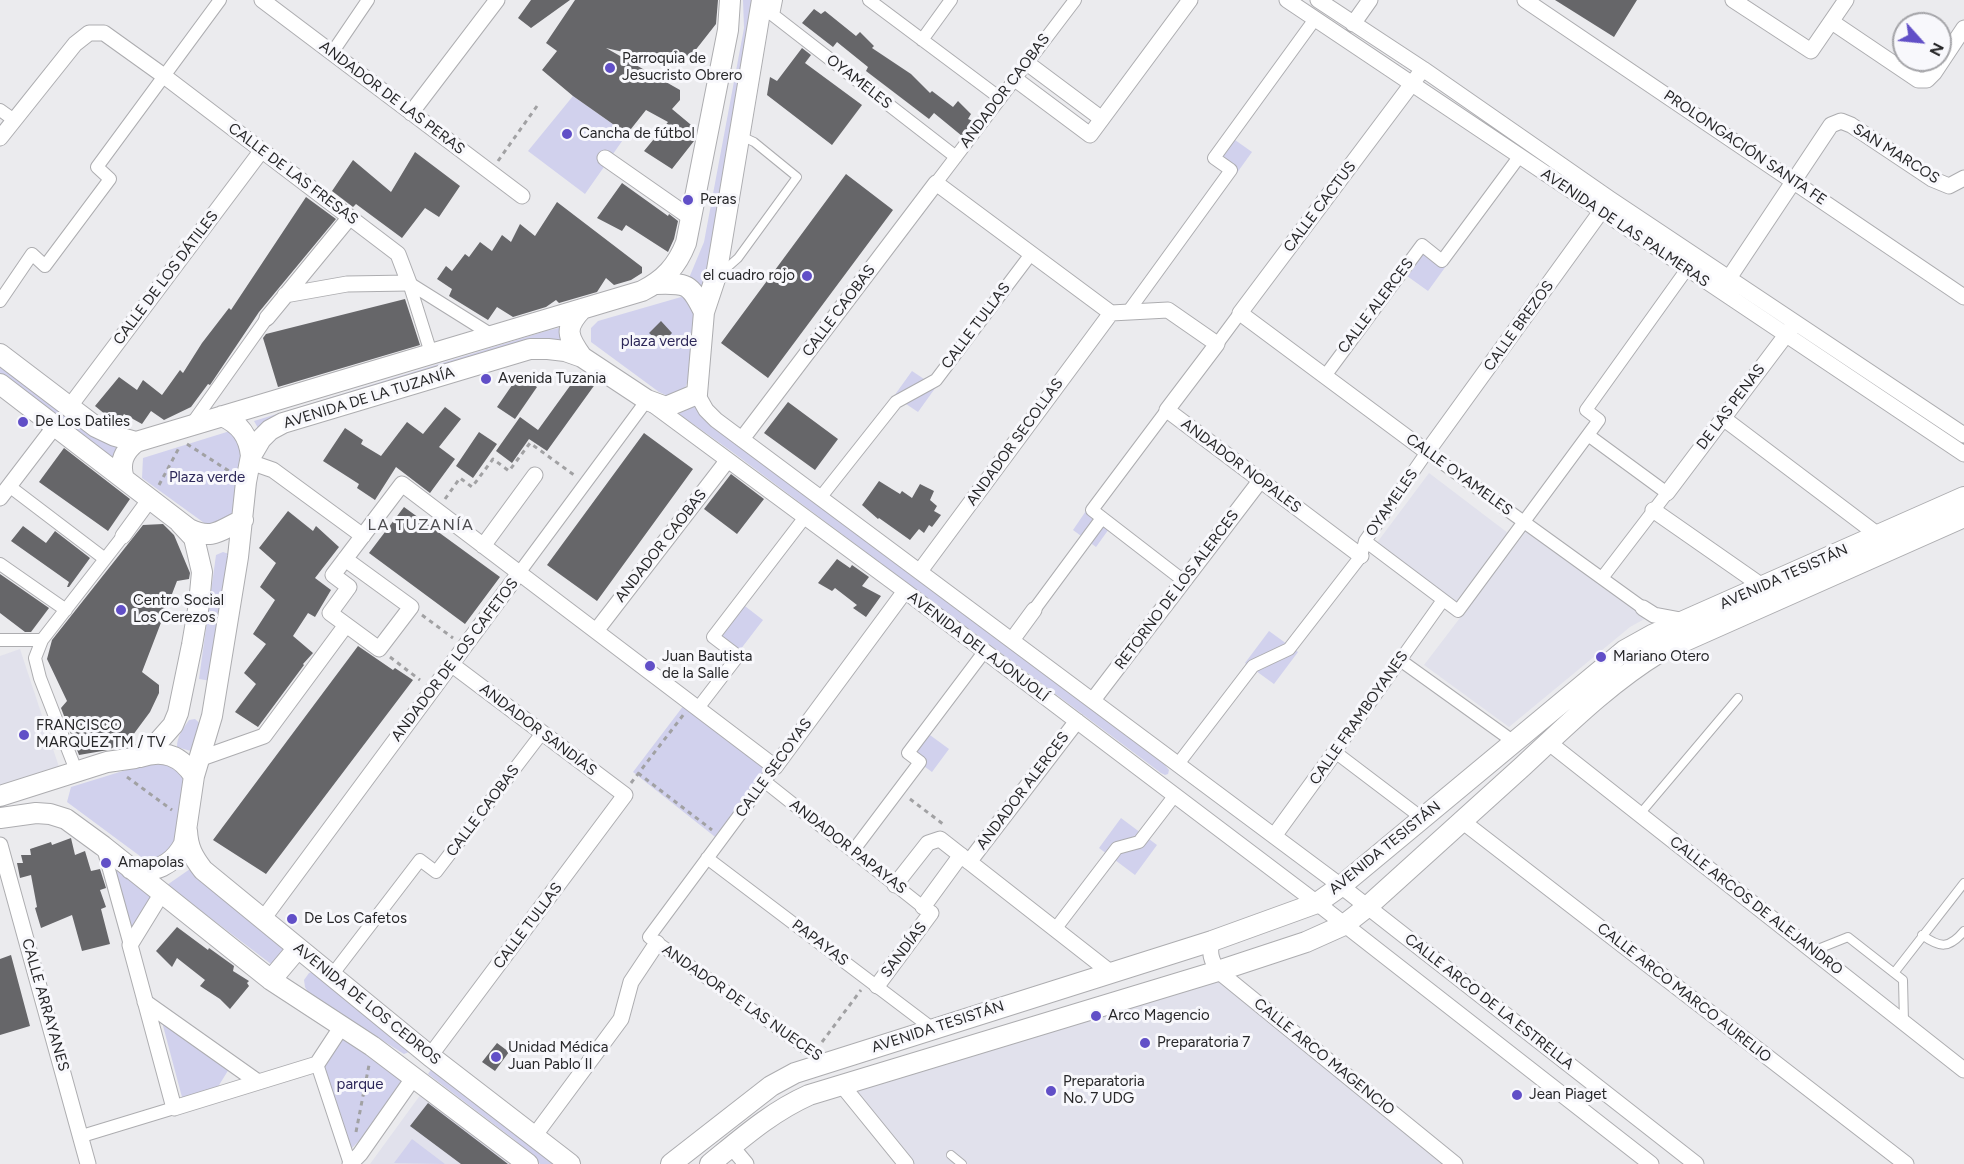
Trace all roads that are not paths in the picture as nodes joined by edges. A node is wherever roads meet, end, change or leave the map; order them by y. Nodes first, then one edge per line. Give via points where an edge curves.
1 (220, 0) edge
2 (262, 0) edge
3 (368, 0) edge
4 (496, 0) edge
5 (729, 0) edge
6 (869, 0) edge
7 (951, 0) edge
8 (1075, 0) edge
9 (1190, 0) edge
10 (1287, 0) edge
11 (1318, 0) edge
12 (1370, 0) edge
13 (1526, 0) edge
14 (1733, 0) edge
15 (1846, 0) edge
16 (768, 6) edge
17 (1315, 19) junction
18 (1832, 22) junction
19 (1353, 24) junction
20 (1964, 28) edge
21 (922, 40) junction
22 (332, 52) junction
23 (1027, 63) junction
24 (1423, 69) junction
25 (164, 76) junction
26 (1015, 79) junction
27 (1412, 83) junction
28 (1000, 98) junction
29 (0, 110) edge
30 (411, 113) junction
31 (1102, 119) junction
32 (14, 120) junction
33 (741, 136) junction
34 (0, 138) edge
35 (262, 150) junction
36 (956, 157) junction
37 (1519, 157) junction
38 (605, 158) dead end
39 (1964, 178) edge
40 (1793, 181) junction
41 (936, 183) junction
42 (522, 196) dead end
43 (1610, 199) junction
44 (1600, 212) junction
45 (350, 217) junction
46 (691, 218) junction
47 (1031, 254) junction
48 (1687, 269) junction
49 (716, 276) junction
50 (1729, 278) junction
51 (410, 283) junction
52 (656, 284) junction
53 (285, 295) junction
54 (1964, 297) edge
55 (0, 301) edge
56 (582, 309) junction
57 (704, 312) junction
58 (1128, 312) junction
59 (1111, 313) junction
60 (1240, 313) junction
61 (267, 318) joint
62 (1791, 328) junction
63 (492, 336) junction
64 (1217, 344) junction
65 (431, 353) junction
66 (0, 354) edge
67 (582, 357) junction
68 (1325, 376) junction
69 (0, 384) edge
70 (696, 394) junction
71 (647, 400) junction
72 (70, 406) junction
73 (1167, 410) junction
74 (222, 416) junction
75 (1723, 418) junction
76 (55, 426) junction
77 (190, 426) junction
78 (1588, 435) junction
79 (1964, 435) edge
80 (742, 439) junction
81 (136, 442) junction
82 (1427, 452) junction
83 (1964, 454) edge
84 (727, 461) junction
85 (249, 467) junction
86 (535, 475) dead end
87 (124, 479) junction
88 (1260, 481) junction
89 (4, 492) edge
90 (1667, 493) junction
91 (1964, 497) edge
92 (820, 498) junction
93 (150, 499) junction
94 (1653, 510) junction
95 (1964, 517) edge
96 (805, 518) junction
97 (1102, 518) junction
98 (243, 520) junction
99 (1525, 522) junction
100 (180, 523) junction
101 (1878, 535) junction
102 (123, 536) joint
103 (363, 536) junction
104 (483, 546) junction
105 (1363, 549) junction
106 (105, 559) junction
107 (345, 559) junction
108 (0, 564) edge
109 (920, 572) junction
110 (519, 573) junction
111 (1602, 578) junction
112 (1184, 581) junction
113 (1762, 586) junction
114 (905, 591) junction
115 (1443, 600) junction
116 (1644, 608) joint
117 (66, 610) junction
118 (1034, 610) joint
119 (1686, 621) junction
120 (346, 625) junction
121 (596, 631) junction
122 (0, 640) edge
123 (42, 640) junction
124 (1012, 640) junction
125 (984, 652) junction
126 (1400, 660) junction
127 (451, 664) junction
128 (1738, 698) dead end
129 (1093, 700) junction
130 (695, 706) junction
131 (1077, 721) junction
132 (542, 733) junction
133 (1514, 742) junction
134 (1548, 742) junction
135 (1335, 752) junction
136 (135, 758) junction
137 (1173, 760) junction
138 (775, 767) junction
139 (196, 768) junction
140 (70, 775) junction
141 (1151, 777) junction
142 (765, 781) junction
143 (624, 794) joint
144 (1174, 795) junction
145 (0, 796) edge
146 (1640, 814) junction
147 (0, 818) edge
148 (1422, 818) junction
149 (66, 819) junction
150 (1462, 821) junction
151 (188, 825) junction
152 (1274, 836) junction
153 (0, 845) edge
154 (103, 846) junction
155 (853, 851) junction
156 (707, 858) junction
157 (965, 858) junction
158 (131, 868) junction
159 (1964, 883) edge
160 (896, 885) junction
161 (1341, 886) junction
162 (162, 893) junction
163 (1317, 903) junction
164 (1367, 907) junction
165 (927, 910) junction
166 (263, 919) junction
167 (1344, 925) junction
168 (1056, 928) junction
169 (1964, 931) edge
170 (1922, 935) junction
171 (1212, 941) junction
172 (657, 943) junction
173 (130, 945) junction
174 (298, 948) junction
175 (1813, 951) junction
176 (1218, 971) junction
177 (1110, 972) junction
178 (1894, 973) junction
179 (332, 975) junction
180 (272, 980) junction
181 (877, 986) junction
182 (145, 1002) junction
183 (1904, 1022) junction
184 (342, 1026) junction
185 (933, 1029) junction
186 (852, 1055) junction
187 (430, 1056) junction
188 (826, 1062) junction
189 (317, 1064) junction
190 (1964, 1070) edge
191 (414, 1077) junction
192 (861, 1078) junction
193 (258, 1082) junction
194 (841, 1084) junction
195 (174, 1108) junction
196 (535, 1135) junction
197 (81, 1136) junction
198 (731, 1146) junction
199 (951, 1155) dead end
200 (88, 1164) edge
201 (350, 1164) edge
202 (528, 1164) edge
203 (570, 1164) edge
204 (671, 1164) edge
205 (710, 1164) edge
206 (746, 1164) edge
207 (906, 1164) edge
208 (962, 1164) edge
209 (1455, 1164) edge
210 (1651, 1164) edge
211 (1696, 1164) edge
212 (1906, 1164) edge

1 - 25 street
2 - 22 street, ANDADOR DE LAS PERAS
3 - 22 street
4 - 30 street
5 - 46 street, AVENIDA DE LA TUZANÍA via 728,30
6 - 21 street
7 - 21 street
8 - 23 street, ANDADOR CAOBAS
9 - 31 street
10 - 17 street, AVENIDA DE LAS PALMERAS
11 - 19 street, AVENIDA DE LAS PALMERAS
12 - 19 street
13 - 40 street, PROLONGACIÓN SANTA FE
14 - 18 street via 1811,51
15 - 18 street
16 - 33 street
16 - 36 street, OYAMELES
17 - 27 street, AVENIDA DE LAS PALMERAS
17 - 58 street via 1214,158 1230,170
18 - 20 street via 1918,80 1927,80 1934,73
19 - 24 street, AVENIDA DE LAS PALMERAS
21 - 28 street
22 - 30 street, ANDADOR DE LAS PERAS
23 - 26 street, ANDADOR CAOBAS
23 - 31 street
24 - 27 street, CALLE CACTUS
24 - 43 street, AVENIDA DE LAS PALMERAS
25 - 32 street, CALLE DE LAS FRESAS via 104,33 89,33 75,44
25 - 35 street, CALLE DE LAS FRESAS
25 - 55 street via 97,167 110,179 45,266 32,254
26 - 28 street, ANDADOR CAOBAS
26 - 31 street via 1090,135
27 - 37 street, AVENIDA DE LAS PALMERAS
27 - 60 street, CALLE CACTUS
28 - 36 street, ANDADOR CAOBAS
29 - 32 street
30 - 42 street, ANDADOR DE LAS PERAS
32 - 34 street
33 - 49 street
33 - 49 lane via 797,177 738,258
35 - 45 street, CALLE DE LAS FRESAS
35 - 72 street, CALLE DE LOS DÁTILES
36 - 41 street, ANDADOR CAOBAS
37 - 44 street, AVENIDA DE LAS PALMERAS
37 - 68 street, CALLE ALERCES via 1443,261 1422,245
38 - 46 street
39 - 40 street, SAN MARCOS via 1949,186 1932,179 1841,121 1831,125
40 - 50 street, SAN MARCOS
40 - 54 street, PROLONGACIÓN SANTA FE
41 - 47 street
41 - 80 street, CALLE CAOBAS
43 - 44 street, CALLE BREZOS
43 - 50 street, AVENIDA DE LAS PALMERAS
44 - 48 street, AVENIDA DE LAS PALMERAS
44 - 82 street, CALLE BREZOS
45 - 51 street, CALLE DE LAS FRESAS via 398,254
45 - 53 street
46 - 52 street, AVENIDA DE LA TUZANÍA via 680,258
47 - 59 street
47 - 92 street, CALLE TULLAS via 936,380 896,402
48 - 62 street, AVENIDA DE LAS PALMERAS
48 - 78 street via 1586,410 1599,420
49 - 57 street
50 - 62 street, AVENIDA DE LAS PALMERAS
51 - 53 street via 347,284
51 - 63 street
51 - 65 street, CALLE DE LAS FRESAS
52 - 56 street, AVENIDA DE LA TUZANÍA
52 - 57 street via 689,287
53 - 61 street
56 - 63 street, AVENIDA DE LA TUZANÍA
56 - 67 street via 569,333
57 - 70 street
58 - 59 street
58 - 64 street via 1168,310
59 - 109 street, ANDADOR SECOLLAS
60 - 64 street, CALLE CACTUS
60 - 68 street, CALLE OYAMELES
61 - 77 street
62 - 75 street, DE LAS PENAS
62 - 79 street, AVENIDA DE LAS PALMERAS
62 - 83 street, AVENIDA DE LAS PALMERAS
63 - 65 street, AVENIDA DE LA TUZANÍA
64 - 73 street, ANDADOR NOPALES
65 - 74 street, AVENIDA DE LA TUZANÍA
66 - 72 street
67 - 71 street, AVENIDA DE LA TUZANÍA
67 - 85 street, AVENIDA DE LA TUZANÍA via 557,350 531,349 283,423 261,439
68 - 82 street, CALLE OYAMELES
69 - 76 street
70 - 71 street via 666,407
70 - 80 street, AVENIDA DEL AJONJOLÍ via 716,420
71 - 84 street, AVENIDA DEL AJONJOLÍ
71 - 110 street, ANDADOR DE LOS CAFETOS
72 - 81 street via 96,427
73 - 88 street, ANDADOR NOPALES
73 - 97 street via 1092,510
74 - 77 street, AVENIDA DE LA TUZANÍA
74 - 85 street via 243,432 250,447
75 - 90 street, DE LAS PENAS
75 - 101 street
76 - 87 street
76 - 89 street
77 - 81 street, AVENIDA DE LA TUZANÍA
78 - 90 street
78 - 99 street
80 - 92 street, AVENIDA DEL AJONJOLÍ
81 - 87 street via 123,459
82 - 99 street, CALLE OYAMELES
82 - 105 street, OYAMELES
84 - 96 street, AVENIDA DEL AJONJOLÍ
84 - 121 street, ANDADOR CAOBAS
85 - 98 street
85 - 103 street via 273,470
86 - 104 street
87 - 93 street
88 - 105 street, ANDADOR NOPALES
88 - 112 street, RETORNO DE LOS ALERCES
89 - 106 street
90 - 94 street
91 - 101 street, AVENIDA TESISTÁN
92 - 96 street
92 - 109 street, AVENIDA DEL AJONJOLÍ
93 - 100 street
93 - 102 street
94 - 111 street
94 - 113 street
95 - 134 street, AVENIDA TESISTÁN via 1660,652 1619,680
96 - 114 street, AVENIDA DEL AJONJOLÍ
96 - 130 street via 713,638 738,656
97 - 112 street
97 - 118 street
98 - 100 street via 211,534 196,532
98 - 139 street via 212,716
99 - 111 street, CALLE OYAMELES
99 - 115 street, ANDADOR NOPALES via 1458,611
100 - 136 street via 194,538 202,572 192,645 174,725
101 - 113 street, AVENIDA TESISTÁN
102 - 106 street
103 - 104 street via 402,484
103 - 107 street
104 - 110 street
105 - 115 street, ANDADOR NOPALES
105 - 137 street, OYAMELES via 1289,649 1253,666
106 - 117 street
107 - 120 street via 333,575 349,587 330,613
107 - 120 street via 411,607 379,649
108 - 117 street
109 - 124 street, AVENIDA DEL AJONJOLÍ
110 - 121 street
110 - 127 street, ANDADOR DE LOS CAFETOS
111 - 116 street, CALLE OYAMELES
112 - 129 street, RETORNO DE LOS ALERCES
113 - 119 street, AVENIDA TESISTÁN
114 - 125 street, AVENIDA DEL AJONJOLÍ
114 - 138 street, CALLE SECOYAS
115 - 126 street, CALLE FRAMBOYANES
116 - 119 street, CALLE OYAMELES via 1653,615
117 - 123 street
118 - 124 street
119 - 133 street, AVENIDA TESISTÁN via 1625,650
120 - 139 street via 264,736
121 - 130 street
122 - 123 street
123 - 140 street via 35,658
124 - 129 street, AVENIDA DEL AJONJOLÍ
125 - 131 street, AVENIDA DEL AJONJOLÍ
125 - 155 street via 908,753 920,762
126 - 133 street
126 - 135 street, CALLE FRAMBOYANES
127 - 132 street, ANDADOR SANDÍAS
127 - 166 street, ANDADOR DE LOS CAFETOS
128 - 146 lane
129 - 137 street, AVENIDA DEL AJONJOLÍ
130 - 138 street
131 - 141 street, AVENIDA DEL AJONJOLÍ
131 - 157 street, ANDADOR ALERCES
132 - 143 street, ANDADOR SANDÍAS
132 - 179 street, CALLE CAOBAS via 436,872 420,860
133 - 148 street, AVENIDA TESISTÁN
134 - 146 street, CALLE ARCOS DE ALEJANDRO
134 - 150 street, AVENIDA TESISTÁN
135 - 148 street
135 - 152 street, CALLE FRAMBOYANES
136 - 139 street via 167,753
136 - 140 street via 107,762
137 - 141 street
137 - 152 street, AVENIDA DEL AJONJOLÍ
138 - 142 street, CALLE SECOYAS
139 - 151 street
140 - 145 street
140 - 149 street via 55,786 53,799
141 - 144 street, AVENIDA DEL AJONJOLÍ
142 - 155 street, ANDADOR PAPAYAS
142 - 156 street, CALLE SECOYAS
143 - 187 street, CALLE TULLAS
144 - 163 street, AVENIDA DEL AJONJOLÍ
144 - 168 street via 1139,842 1118,848
146 - 175 street, CALLE ARCOS DE ALEJANDRO
147 - 149 street via 36,813
148 - 161 street, AVENIDA TESISTÁN
149 - 154 street
150 - 164 street, AVENIDA TESISTÁN
150 - 212 street, CALLE ARCO MARCO AURELIO
151 - 158 street via 180,852 165,865 149,871
151 - 166 street, AVENIDA DE LOS CEDROS via 188,843 203,870
152 - 161 street, AVENIDA DEL AJONJOLÍ
153 - 197 street, CALLE ARRAYANES
154 - 158 street
154 - 173 street
155 - 160 street, ANDADOR PAPAYAS
156 - 172 street, CALLE SECOYAS via 649,938
156 - 181 street, PAPAYAS
157 - 160 street via 940,839 928,843
157 - 165 street, SANDÍAS
157 - 168 street
158 - 162 street, AVENIDA DE LOS CEDROS
159 - 170 lane
160 - 165 street, ANDADOR PAPAYAS
161 - 163 street, AVENIDA TESISTÁN
161 - 164 street, CALLE ARCO DE LA ESTRELLA
162 - 173 street
162 - 180 street, AVENIDA DE LOS CEDROS
163 - 167 street, CALLE ARCO DE LA ESTRELLA
163 - 171 street, AVENIDA TESISTÁN
164 - 167 street, AVENIDA TESISTÁN
164 - 211 street, CALLE ARCO DE LA ESTRELLA
165 - 181 street, SANDÍAS
166 - 174 street, AVENIDA DE LOS CEDROS
167 - 176 street, AVENIDA TESISTÁN
167 - 210 street, CALLE ARCO DE LA ESTRELLA
168 - 177 street
169 - 170 lane via 1942,945
170 - 178 lane
171 - 176 street via 1212,962
171 - 177 street, AVENIDA TESISTÁN
172 - 188 street, ANDADOR DE LAS NUECES
172 - 196 street via 631,982 621,1018
173 - 182 street
174 - 179 street, AVENIDA DE LOS CEDROS
174 - 180 street
175 - 178 lane via 1848,937
175 - 183 street, CALLE ARCOS DE ALEJANDRO
176 - 192 street, AVENIDA TESISTÁN
176 - 209 street, CALLE ARCO MAGENCIO
177 - 185 street, AVENIDA TESISTÁN
178 - 183 lane via 1903,980
179 - 187 street, AVENIDA DE LOS CEDROS
180 - 184 street, AVENIDA DE LOS CEDROS
181 - 185 street, PAPAYAS
182 - 193 street
182 - 195 street
183 - 190 street, CALLE ARCOS DE ALEJANDRO
184 - 189 street
184 - 191 street, AVENIDA DE LOS CEDROS
185 - 186 street, AVENIDA TESISTÁN
186 - 188 street, AVENIDA TESISTÁN
186 - 192 street
187 - 196 street, AVENIDA DE LOS CEDROS
188 - 204 street, AVENIDA TESISTÁN via 771,1086
189 - 193 street
189 - 201 street
191 - 201 street
191 - 202 street, AVENIDA DE LOS CEDROS
192 - 194 street, AVENIDA TESISTÁN
193 - 195 street
194 - 198 street, AVENIDA TESISTÁN via 786,1105
194 - 207 street
195 - 197 street
196 - 203 street, AVENIDA DE LOS CEDROS
197 - 200 street, CALLE ARRAYANES
198 - 205 street, AVENIDA TESISTÁN
198 - 206 street
199 - 208 lane

